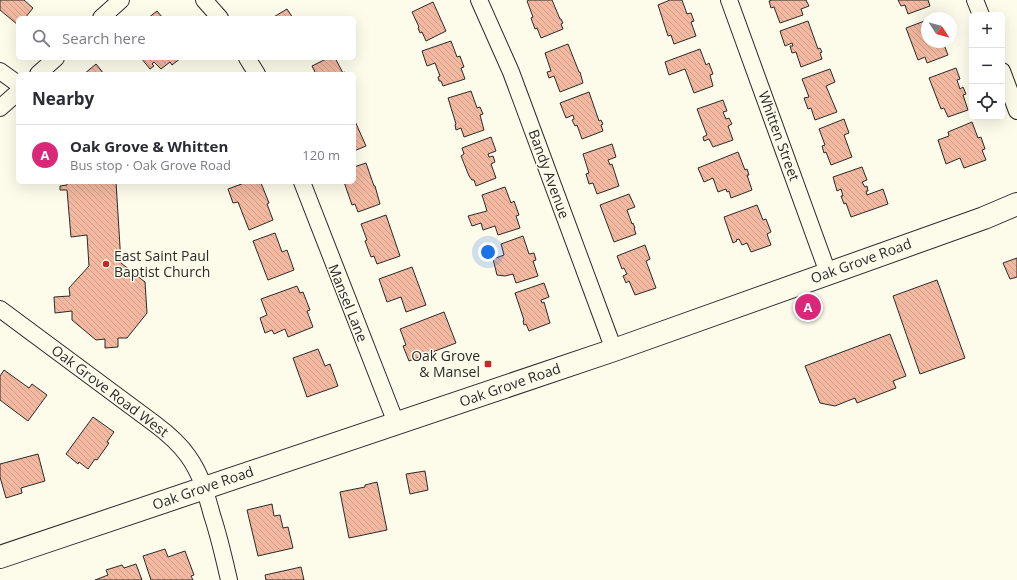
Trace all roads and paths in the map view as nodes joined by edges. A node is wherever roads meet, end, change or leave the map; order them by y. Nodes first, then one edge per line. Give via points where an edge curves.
1 (121, 0) edge
2 (204, 0) edge
3 (479, 0) edge
4 (729, 0) edge
5 (975, 0) edge
6 (980, 12) edge
7 (103, 16) edge
8 (218, 16) edge
9 (54, 60) edge
10 (248, 60) edge
11 (0, 70) edge
12 (40, 72) edge
13 (256, 72) edge
14 (1005, 79) edge
15 (16, 82) edge
16 (16, 94) edge
17 (0, 108) edge
18 (1017, 111) edge
19 (303, 184) edge
20 (1017, 204) edge
21 (828, 273) junction
22 (0, 309) edge
23 (614, 350) junction
24 (396, 423) junction
25 (205, 488) junction
26 (0, 557) edge
27 (229, 580) edge

1 - 7 street
2 - 8 street
3 - 23 street, Bandy Avenue via 511,72
4 - 21 street, Whitten Street
5 - 6 street
9 - 12 street
10 - 13 street
11 - 15 street
14 - 18 street
16 - 17 street
19 - 24 street, Mansel Lane
20 - 21 street, Oak Grove Road
21 - 23 street, Oak Grove Road
22 - 25 street, Oak Grove Road West via 176,440 200,474
23 - 24 street, Oak Grove Road
24 - 25 street, Oak Grove Road
25 - 26 street, Oak Grove Road
25 - 27 street

